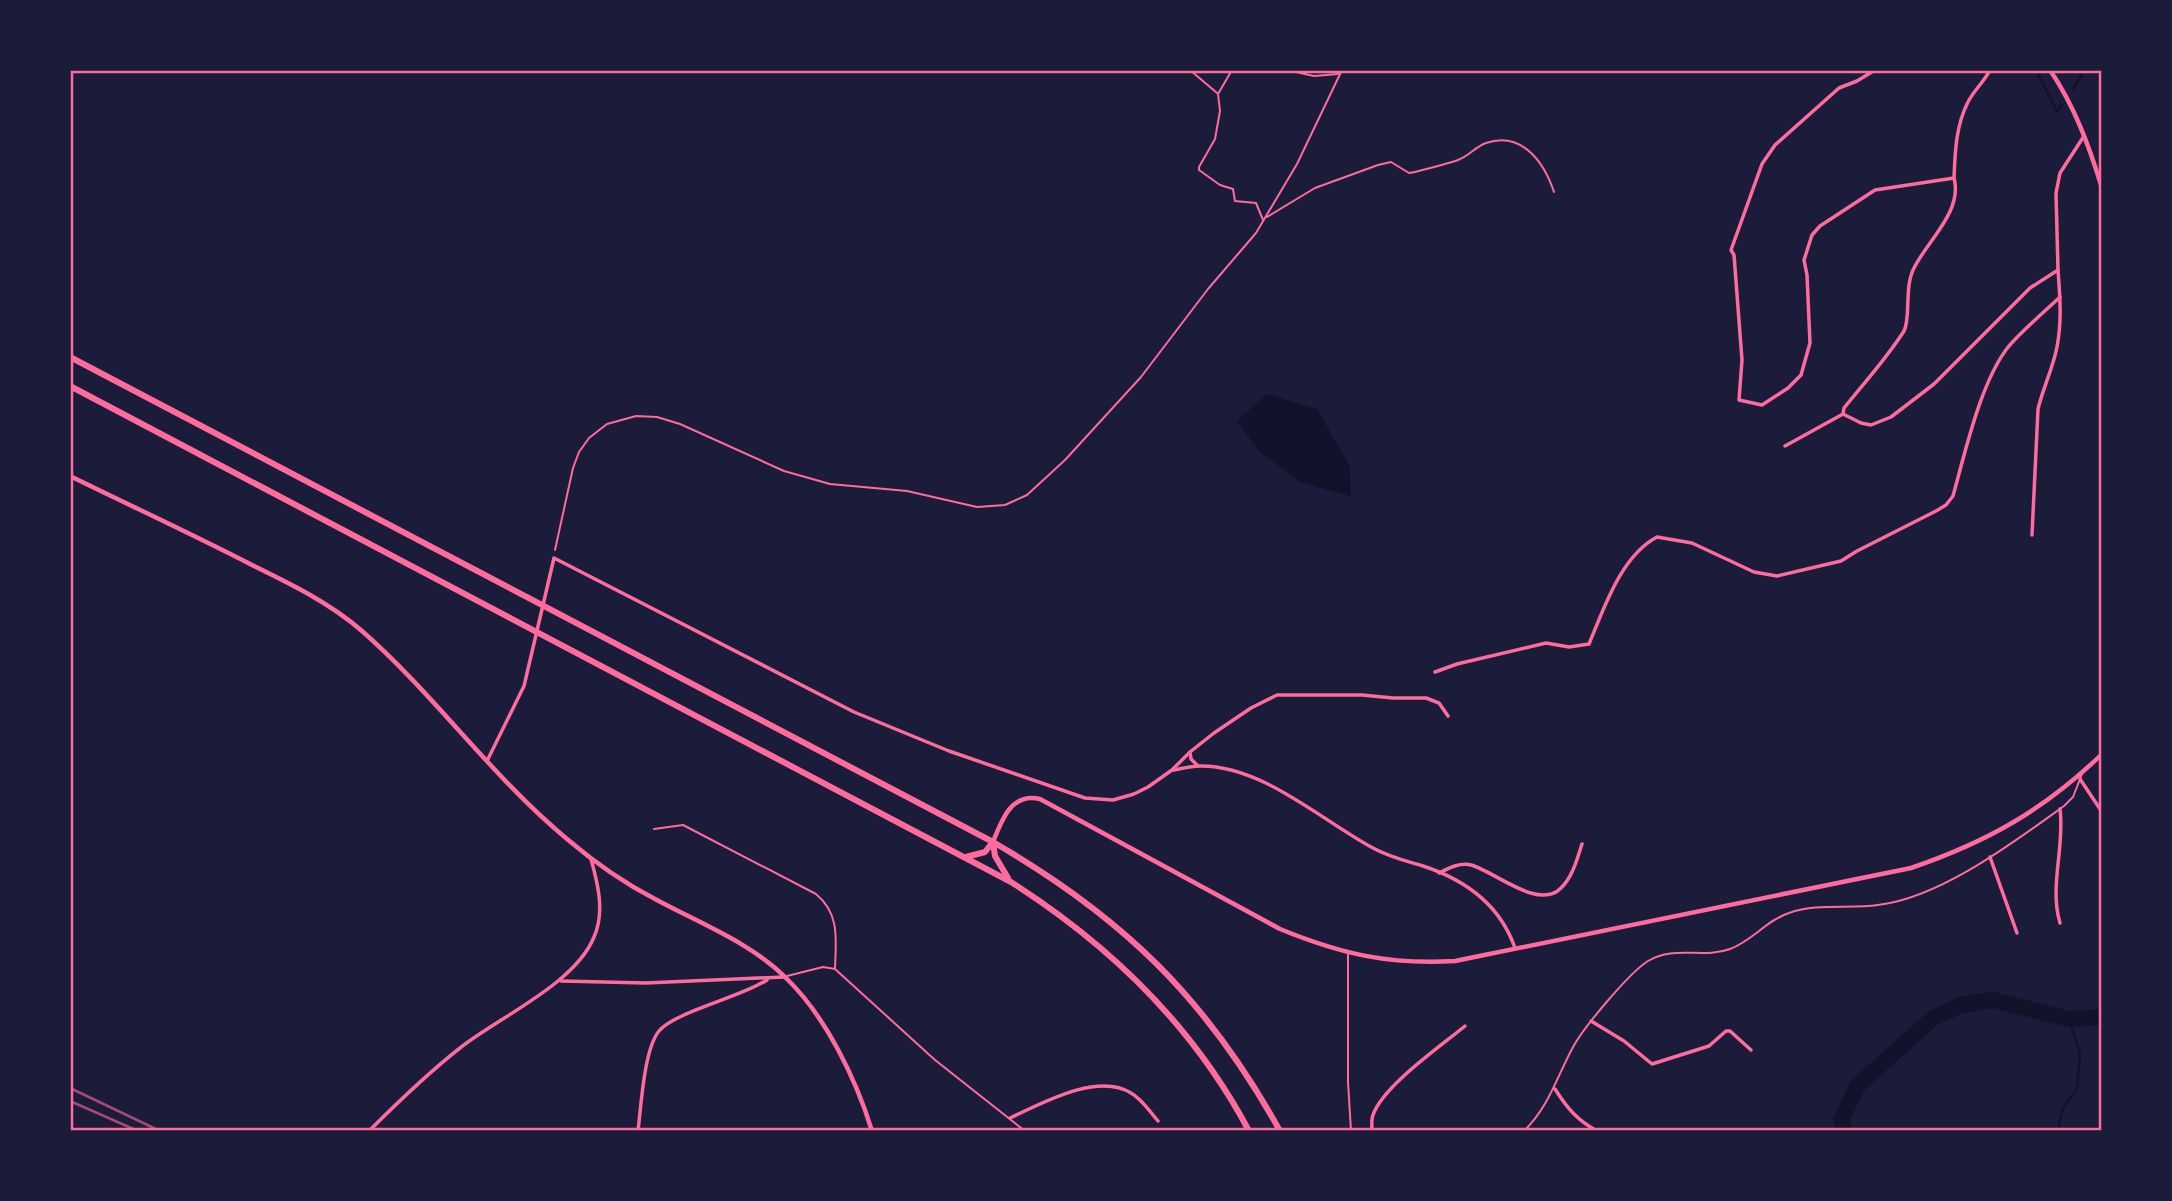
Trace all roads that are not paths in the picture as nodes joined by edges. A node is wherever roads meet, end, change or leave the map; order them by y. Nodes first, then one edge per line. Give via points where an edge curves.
1 (1875, 70) edge
2 (1990, 70) edge
3 (2050, 70) edge
4 (2085, 134) junction
5 (1954, 178) junction
6 (2102, 188) edge
7 (2057, 270) junction
8 (2060, 298) junction
9 (70, 357) edge
10 (70, 386) edge
11 (1843, 414) junction
12 (1786, 446) dead end
13 (70, 477) edge
14 (2032, 535) dead end
15 (1435, 672) dead end
16 (1448, 716) dead end
17 (1190, 752) junction
18 (2102, 754) edge
19 (487, 761) junction
20 (1199, 766) junction
21 (1172, 770) junction
22 (2081, 776) junction
23 (2060, 809) junction
24 (2102, 812) edge
25 (654, 830) dead end
26 (993, 842) junction
27 (1582, 844) dead end
28 (966, 857) junction
29 (1990, 857) junction
30 (590, 858) junction
31 (1439, 873) junction
32 (1011, 882) junction
33 (2060, 923) dead end
34 (2017, 933) dead end
35 (1516, 950) junction
36 (1348, 954) junction
37 (835, 969) junction
38 (786, 977) junction
39 (769, 979) junction
40 (559, 981) junction
41 (1591, 1021) junction
42 (1465, 1026) dead end
43 (1751, 1050) dead end
44 (1555, 1089) junction
45 (1010, 1118) junction
46 (1158, 1121) dead end
47 (1372, 1130) edge
48 (369, 1131) edge
49 (638, 1131) edge
50 (872, 1131) edge
51 (1026, 1131) edge
52 (1248, 1131) edge
53 (1280, 1131) edge
54 (1351, 1131) edge
55 (1524, 1131) edge
56 (1597, 1131) edge

1 - 5 street via 1839,88 1775,145 1762,163 1731,250 1742,360 1740,400 1762,405 1801,375 1810,343 1804,260 1820,226 1875,190
2 - 5 street via 1959,124
3 - 4 street
4 - 6 street
4 - 7 street via 2060,173
5 - 11 street via 1953,206 1913,269 1906,328
7 - 8 street
7 - 11 street via 2029,288 1934,384 1891,417 1871,425
8 - 14 street via 2057,348 2038,409
8 - 15 street via 2009,346 1998,363 1946,505 1841,561 1777,576 1754,572 1692,543 1657,537 1642,548 1615,583 1589,644 1546,643
9 - 26 main road
10 - 28 main road
11 - 12 street
13 - 19 street via 278,578 345,618 390,656
16 - 17 street via 1439,703 1426,698 1283,694 1251,708
17 - 20 street
17 - 21 street
18 - 22 street
19 - 21 street via 526,679 554,558 854,712 1006,772 1079,796 1113,800 1134,794
19 - 30 street
20 - 21 street
20 - 31 street via 1237,773 1280,789 1373,848
22 - 23 lane via 2073,797
22 - 24 street
22 - 35 street via 2003,828 1911,867
23 - 29 lane
23 - 33 street via 2056,896
25 - 37 lane via 683,825 816,894 829,907 835,923
26 - 28 main road via 985,852
26 - 32 main road via 995,856
26 - 36 street via 1012,805 1025,797 1040,799 1280,929
26 - 53 main road via 1069,888 1161,967 1229,1049
27 - 31 street via 1567,880 1553,894 1530,893 1470,865
28 - 32 main road
29 - 34 street
29 - 41 lane via 1898,901 1797,910 1730,949 1706,954 1674,952 1654,958
30 - 38 street via 652,898 737,943
30 - 40 street via 598,888 599,925 587,951
31 - 35 street via 1476,893 1494,909
32 - 52 main road via 1102,948 1163,1008 1224,1088
35 - 36 street via 1429,962
36 - 54 lane
37 - 38 lane via 813,968
37 - 45 lane via 935,1060
38 - 39 street
38 - 50 street via 822,1023 858,1090
39 - 40 street
39 - 49 street via 660,1031 648,1059
40 - 48 street via 461,1047
41 - 43 street via 1652,1064 1709,1046 1728,1031
41 - 44 lane via 1572,1049
42 - 47 street via 1382,1100 1372,1116
44 - 55 lane
44 - 56 street via 1567,1109
45 - 46 street via 1096,1086 1135,1094
45 - 51 lane

